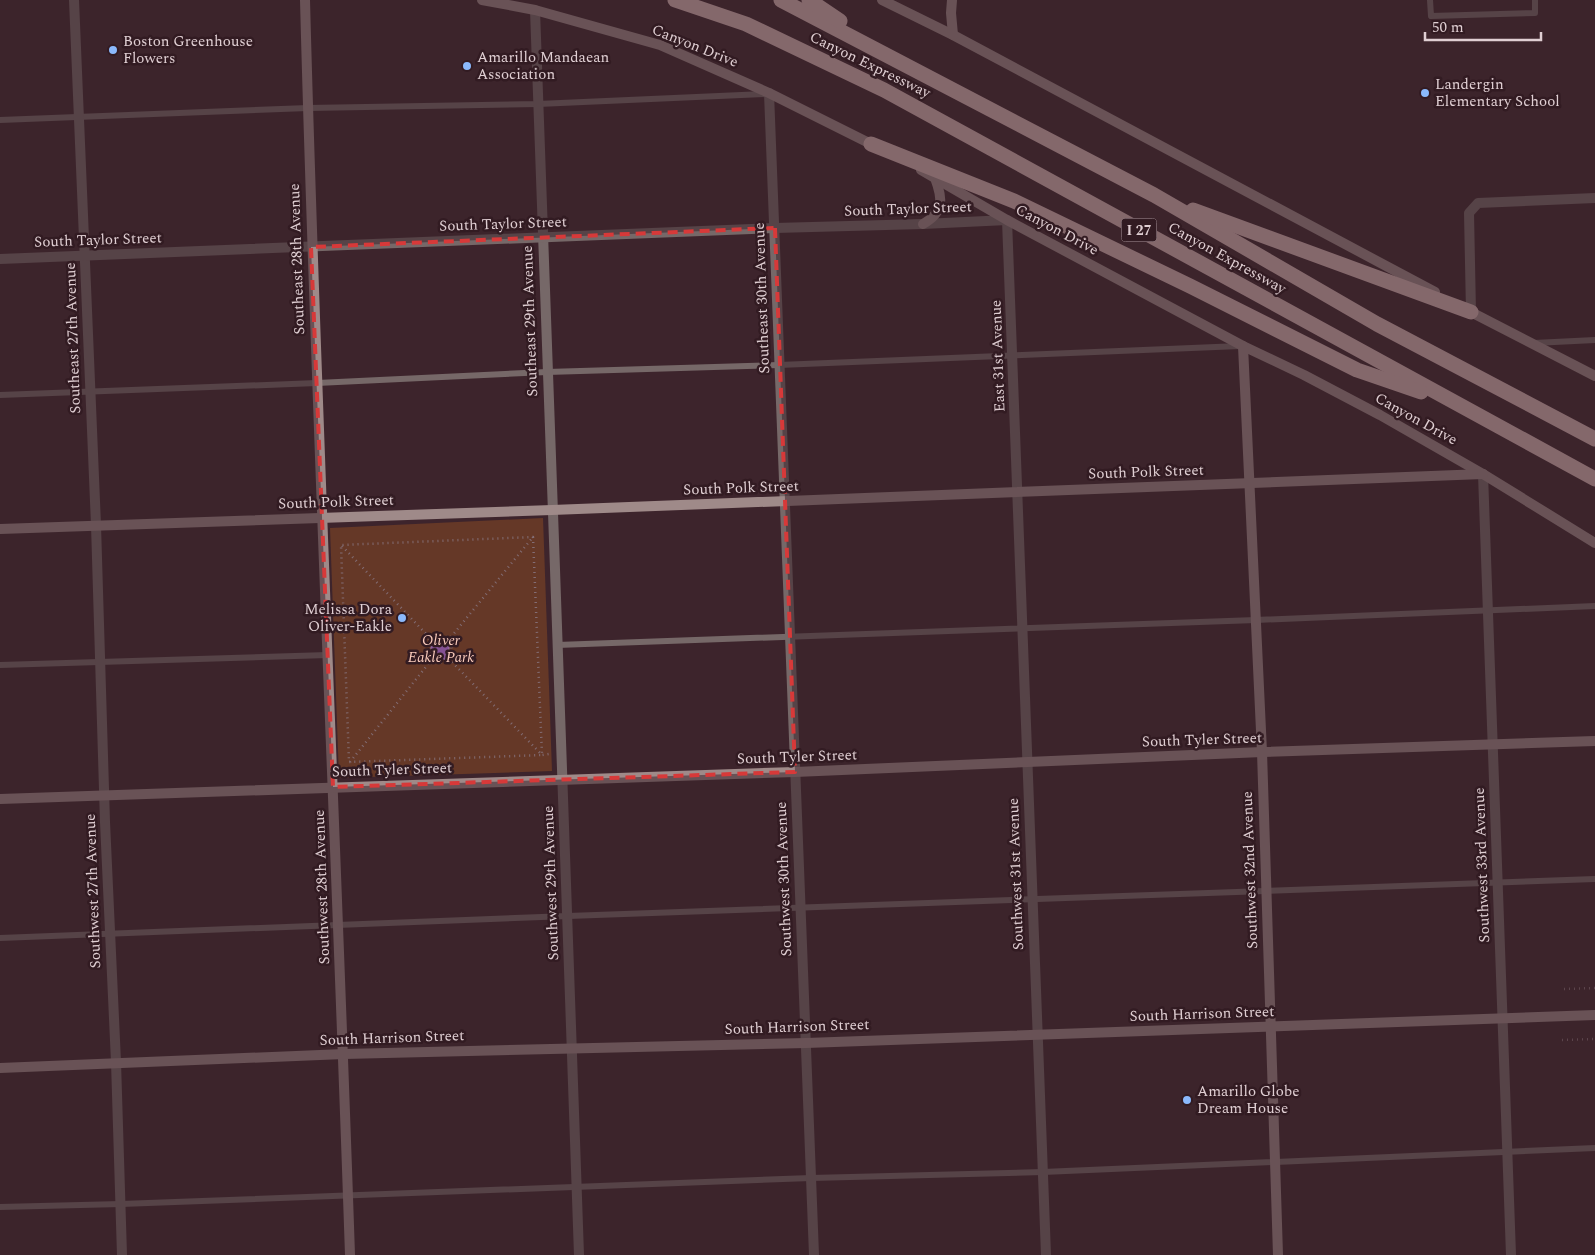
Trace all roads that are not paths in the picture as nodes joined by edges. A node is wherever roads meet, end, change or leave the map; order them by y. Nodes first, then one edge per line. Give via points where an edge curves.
1 (74, 0) edge
2 (305, 0) edge
3 (482, 0) edge
4 (675, 0) edge
5 (780, 0) edge
6 (809, 0) edge
7 (882, 0) edge
8 (952, 0) edge
9 (1430, 0) edge
10 (1535, 0) edge
11 (535, 10) junction
12 (953, 35) junction
13 (895, 59) junction
14 (769, 94) junction
15 (538, 104) junction
16 (308, 108) junction
17 (79, 117) junction
18 (0, 120) edge
19 (871, 144) junction
20 (935, 178) junction
21 (1154, 195) junction
22 (1595, 198) edge
23 (1007, 220) junction
24 (923, 224) junction
25 (775, 228) junction
26 (542, 238) junction
27 (311, 247) junction
28 (84, 256) junction
29 (0, 258) edge
30 (1471, 312) junction
31 (1595, 340) edge
32 (1532, 344) junction
33 (1243, 346) junction
34 (1013, 356) junction
35 (779, 365) junction
36 (547, 372) junction
37 (1595, 376) edge
38 (317, 383) junction
39 (90, 391) junction
40 (0, 395) edge
41 (1462, 406) junction
42 (1595, 439) edge
43 (1483, 474) junction
44 (1595, 479) edge
45 (1249, 484) junction
46 (1018, 491) junction
47 (784, 501) junction
48 (552, 510) junction
49 (323, 518) junction
50 (96, 525) junction
51 (0, 529) edge
52 (1595, 543) edge
53 (1595, 606) edge
54 (1488, 610) junction
55 (1256, 620) junction
56 (1022, 627) junction
57 (790, 637) junction
58 (557, 645) junction
59 (328, 655) junction
60 (100, 663) junction
61 (0, 665) edge
62 (1595, 741) edge
63 (1493, 745) junction
64 (1262, 752) junction
65 (1027, 763) junction
66 (795, 772) junction
67 (563, 779) junction
68 (333, 788) junction
69 (104, 795) junction
70 (0, 799) edge
71 (1595, 879) edge
72 (1498, 882) junction
73 (1266, 891) junction
74 (1032, 899) junction
75 (801, 908) junction
76 (568, 916) junction
77 (339, 925) junction
78 (110, 934) junction
79 (0, 938) edge
80 (1595, 1015) edge
81 (1503, 1019) junction
82 (1270, 1027) junction
83 (1037, 1035) junction
84 (806, 1042) junction
85 (572, 1048) junction
86 (344, 1054) junction
87 (116, 1062) junction
88 (0, 1068) edge
89 (1595, 1148) edge
90 (1508, 1152) junction
91 (1275, 1162) junction
92 (1042, 1172) junction
93 (811, 1178) junction
94 (577, 1186) junction
95 (348, 1195) junction
96 (121, 1204) junction
97 (0, 1207) edge
98 (122, 1255) edge
99 (350, 1255) edge
100 (579, 1255) edge
101 (814, 1255) edge
102 (1046, 1255) edge
103 (1278, 1255) edge
104 (1511, 1255) edge

1 - 17 street, Southeast 27th Avenue
2 - 16 main road, Southeast 28th Avenue
3 - 11 main road, Canyon Drive
4 - 41 highway, Canyon Expressway / I 27 via 746,24 884,90
5 - 13 highway, Canyon Expressway / I 27
6 - 13 highway
7 - 12 main road
8 - 12 main road
9 - 10 lane via 1431,16 1535,13
11 - 14 main road, Canyon Drive via 660,45
11 - 15 street, Southeast 29th Avenue
12 - 30 main road
13 - 21 highway, Canyon Expressway / I 27
14 - 15 lane
14 - 19 main road, Canyon Drive
14 - 25 street, Southeast 30th Avenue
15 - 16 lane
15 - 26 street, Southeast 29th Avenue
16 - 17 lane
16 - 27 main road, Southeast 28th Avenue
17 - 18 lane
17 - 28 street, Southeast 27th Avenue
19 - 20 main road, Canyon Drive
19 - 41 highway via 1014,202 1357,370
20 - 23 main road, Canyon Drive
20 - 24 main road via 941,200 938,210
21 - 30 highway
21 - 42 highway, Canyon Expressway / I 27 via 1377,324
22 - 30 street via 1478,203 1469,214
23 - 24 street, South Taylor Street
23 - 33 main road, Canyon Drive
23 - 34 street, East 31st Avenue
24 - 25 street, South Taylor Street
25 - 26 street, South Taylor Street
25 - 35 street, Southeast 30th Avenue
26 - 27 street, South Taylor Street
26 - 36 street, Southeast 29th Avenue
27 - 28 street, South Taylor Street
27 - 38 main road, Southeast 28th Avenue
28 - 29 street, South Taylor Street
28 - 39 street, Southeast 27th Avenue
30 - 32 main road
31 - 32 lane
32 - 37 main road
33 - 34 lane
33 - 43 main road, Canyon Drive via 1380,415
33 - 45 main road, Southwest 32nd Avenue
34 - 35 lane
34 - 46 street, East 31st Avenue
35 - 36 lane
35 - 47 street, Southeast 30th Avenue
36 - 38 lane
36 - 48 street, Southeast 29th Avenue
38 - 39 lane
38 - 49 main road, Southeast 28th Avenue
39 - 40 lane
39 - 50 street, Southeast 27th Avenue
41 - 44 highway, Canyon Expressway / I 27
43 - 45 main road, South Polk Street
43 - 52 main road, Canyon Drive
43 - 54 street, Southwest 33rd Avenue
45 - 46 main road, South Polk Street
45 - 55 main road, Southwest 32nd Avenue
46 - 47 main road, South Polk Street
46 - 56 street, Southwest 31st Avenue
47 - 48 main road, South Polk Street
47 - 57 street, Southwest 30th Avenue
48 - 49 main road, South Polk Street
48 - 58 street, Southwest 29th Avenue
49 - 50 main road, South Polk Street
49 - 59 main road, Southwest 28th Avenue
50 - 51 main road, South Polk Street
50 - 60 street, Southwest 27th Avenue
53 - 54 lane
54 - 55 lane
54 - 63 street, Southwest 33rd Avenue
55 - 56 lane
55 - 64 main road, Southwest 32nd Avenue
56 - 57 lane
56 - 65 street, Southwest 31st Avenue
57 - 58 lane
57 - 66 street, Southwest 30th Avenue
58 - 67 street, Southwest 29th Avenue
59 - 60 lane
59 - 68 main road, Southwest 28th Avenue
60 - 61 lane
60 - 69 street, Southwest 27th Avenue
62 - 63 main road, South Tyler Street
63 - 64 main road, South Tyler Street
63 - 72 street, Southwest 33rd Avenue
64 - 65 main road, South Tyler Street
64 - 73 main road, Southwest 32nd Avenue
65 - 66 main road, South Tyler Street
65 - 74 street, Southwest 31st Avenue
66 - 67 main road, South Tyler Street
66 - 75 street, Southwest 30th Avenue
67 - 68 main road, South Tyler Street
67 - 76 street, Southwest 29th Avenue
68 - 69 main road, South Tyler Street
68 - 77 main road, Southwest 28th Avenue
69 - 70 main road, South Tyler Street
69 - 78 street, Southwest 27th Avenue
71 - 72 lane
72 - 73 lane
72 - 81 street, Southwest 33rd Avenue
73 - 74 lane
73 - 82 main road, Southwest 32nd Avenue
74 - 75 lane
74 - 83 street, Southwest 31st Avenue
75 - 76 lane
75 - 84 street, Southwest 30th Avenue
76 - 77 lane
76 - 85 street, Southwest 29th Avenue
77 - 78 lane
77 - 86 main road, Southwest 28th Avenue
78 - 79 lane
78 - 87 street, Southwest 27th Avenue
80 - 81 main road, South Harrison Street
81 - 82 main road, South Harrison Street
81 - 90 street, Southwest 33rd Avenue
82 - 83 main road, South Harrison Street
82 - 91 main road, Southwest 32nd Avenue
83 - 84 main road, South Harrison Street
83 - 92 street, Southwest 31st Avenue
84 - 85 main road, South Harrison Street
84 - 93 street, Southwest 30th Avenue
85 - 86 main road, South Harrison Street
85 - 94 street, Southwest 29th Avenue
86 - 87 main road, South Harrison Street
86 - 95 main road, Southwest 28th Avenue
87 - 88 main road, South Harrison Street
87 - 96 street, Southwest 27th Avenue
89 - 90 lane
90 - 91 lane
90 - 104 street, Southwest 33rd Avenue
91 - 92 lane
91 - 103 main road, Southwest 32nd Avenue
92 - 93 lane
92 - 102 street, Southwest 31st Avenue
93 - 94 lane
93 - 101 street, Southwest 30th Avenue
94 - 95 lane
94 - 100 street, Southwest 29th Avenue
95 - 96 lane
95 - 99 main road, Southwest 28th Avenue
96 - 97 lane
96 - 98 street, Southwest 27th Avenue

